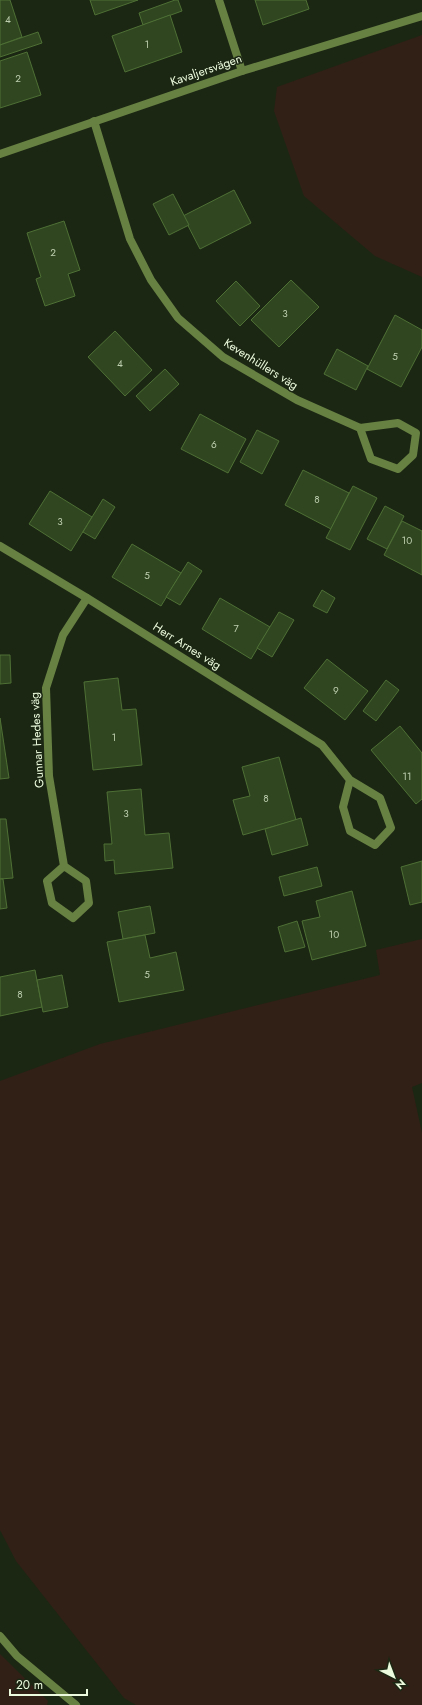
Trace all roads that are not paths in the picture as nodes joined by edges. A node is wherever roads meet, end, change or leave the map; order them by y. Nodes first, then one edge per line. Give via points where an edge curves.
1 (219, 0) edge
2 (422, 16) edge
3 (242, 71) junction
4 (94, 121) junction
5 (0, 154) edge
6 (360, 428) junction
7 (0, 546) edge
8 (87, 598) junction
9 (350, 780) junction
10 (64, 866) junction
11 (0, 1636) edge
12 (76, 1705) edge

1 - 3 street
2 - 3 street, Kavaljersvägen
3 - 4 street, Kavaljersvägen
4 - 5 street, Kavaljersvägen
4 - 6 street, Kevenhüllers väg via 130,239 151,280 178,318 223,357 297,400
6 - 6 street via 398,423 416,432 413,455 398,469 371,459
7 - 8 street, Herr Arnes väg
8 - 9 street, Herr Arnes väg via 322,745
8 - 10 street, Gunnar Hedes väg via 63,635 46,688 49,776
9 - 9 street, Herr Arnes väg via 380,798 391,828 375,845 350,831 343,807
10 - 10 street via 86,881 89,903 73,918 52,903 47,881
11 - 12 street via 17,1656

